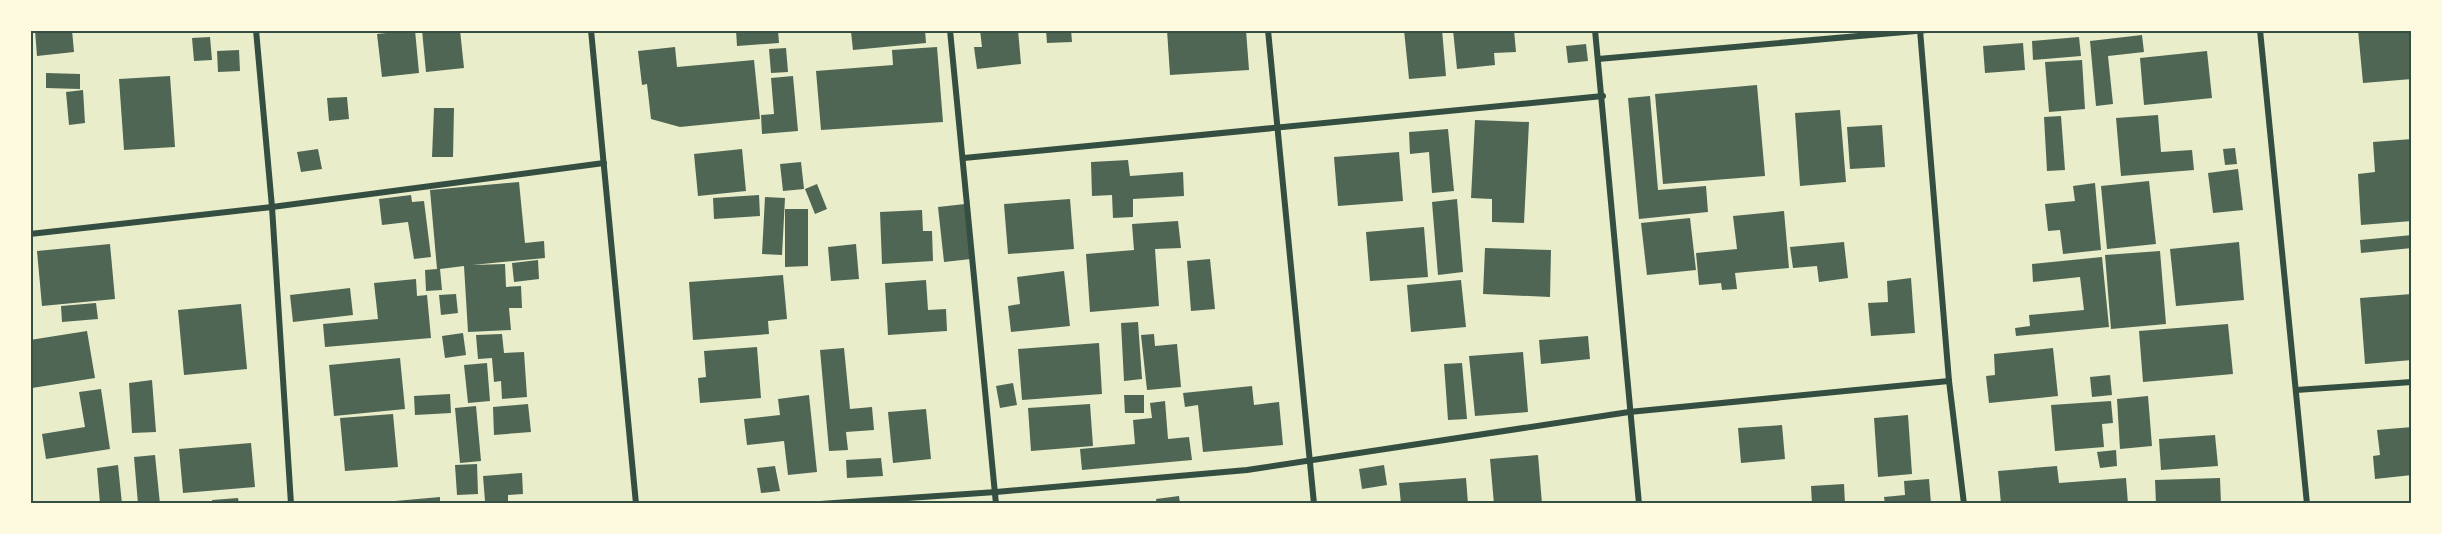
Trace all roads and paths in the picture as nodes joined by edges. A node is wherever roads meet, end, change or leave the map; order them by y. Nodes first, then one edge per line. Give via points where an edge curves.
1 (256, 30) edge
2 (591, 30) edge
3 (950, 30) edge
4 (1268, 30) edge
5 (1595, 30) edge
6 (1920, 30) edge
7 (1927, 30) edge
8 (2260, 30) edge
9 (1598, 59) junction
10 (1603, 96) junction
11 (1277, 128) junction
12 (964, 158) junction
13 (604, 163) junction
14 (272, 207) junction
15 (30, 234) edge
16 (1949, 381) junction
17 (2412, 382) edge
18 (2296, 390) junction
19 (1629, 411) junction
20 (1309, 461) junction
21 (996, 492) junction
22 (291, 504) edge
23 (636, 504) edge
24 (820, 504) edge
25 (996, 504) edge
26 (1314, 504) edge
27 (1639, 504) edge
28 (1964, 504) edge
29 (2307, 504) edge

1 - 14 street
2 - 13 street
3 - 12 street
4 - 11 street
5 - 9 street
6 - 7 street
6 - 9 street
6 - 16 street
8 - 18 street
9 - 10 street
10 - 11 street
10 - 19 street
11 - 12 street
11 - 20 street
12 - 21 street
13 - 14 street
13 - 23 street
14 - 15 street
14 - 22 street
16 - 19 street
16 - 28 street
17 - 18 street
18 - 29 street
19 - 20 street
19 - 27 street
20 - 21 street
20 - 26 street
21 - 24 street
21 - 25 street

